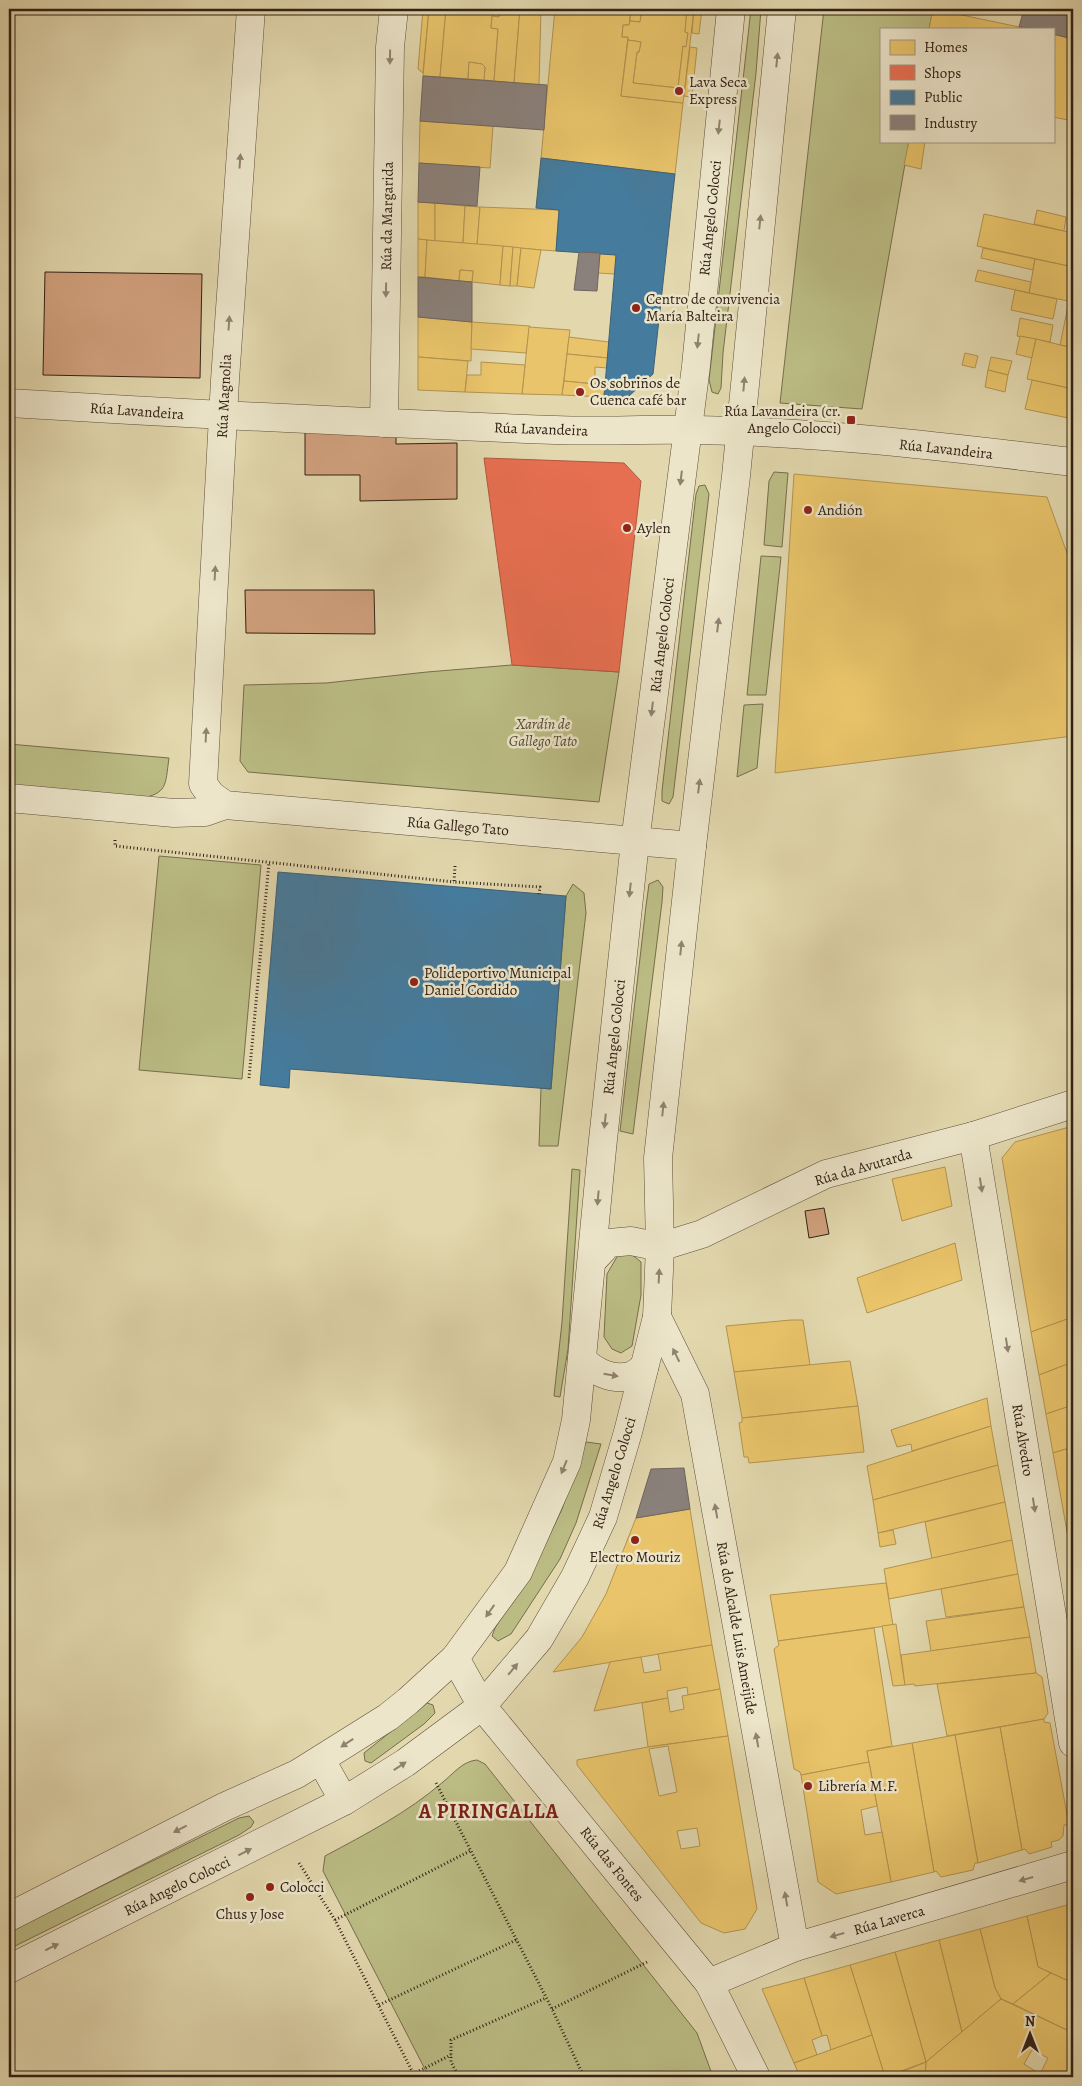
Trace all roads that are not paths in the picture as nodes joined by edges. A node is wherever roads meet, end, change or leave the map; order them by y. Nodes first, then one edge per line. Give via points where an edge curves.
1 (251, 9) edge
2 (394, 9) edge
3 (731, 9) edge
4 (782, 9) edge
5 (9, 403) edge
6 (224, 416) junction
7 (384, 423) junction
8 (688, 430) junction
9 (740, 432) junction
10 (1073, 462) edge
11 (9, 798) edge
12 (225, 805) junction
13 (636, 842) junction
14 (692, 846) junction
15 (1073, 1104) edge
16 (973, 1136) junction
17 (660, 1247) junction
18 (592, 1261) junction
19 (657, 1316) junction
20 (582, 1359) junction
21 (644, 1368) junction
22 (455, 1658) junction
23 (482, 1706) junction
24 (1073, 1743) edge
25 (321, 1760) junction
26 (344, 1801) junction
27 (1073, 1865) edge
28 (9, 1917) edge
29 (795, 1947) junction
30 (9, 1969) edge
31 (709, 1983) junction
32 (756, 2077) edge

6 -> 1 street, Rúa Magnolia
2 -> 7 street, Rúa da Margarida via 390,47
3 -> 8 street, Rúa Angelo Colocci
9 -> 4 street, Rúa Angelo Colocci
5 - 6 street, Rúa Lavandeira
6 - 7 street, Rúa Lavandeira
12 -> 6 street, Rúa Magnolia via 203,784
7 - 8 street, Rúa Lavandeira via 632,432
8 - 9 street, Rúa Lavandeira
8 -> 13 street, Rúa Angelo Colocci
9 - 10 street, Rúa Lavandeira via 822,436
14 -> 9 street, Rúa Angelo Colocci
11 - 12 street, Rúa Gallego Tato via 174,813 205,812
12 - 13 street, Rúa Gallego Tato
13 - 14 street, Rúa Gallego Tato
13 -> 18 street, Rúa Angelo Colocci
17 -> 14 street, Rúa Angelo Colocci via 658,1158
15 - 16 street, Rúa da Avutarda
16 - 17 street, Rúa da Avutarda via 826,1174 702,1234
16 -> 24 street, Rúa Alvedro
17 - 18 street via 631,1241 609,1243
19 -> 17 street, Rúa Angelo Colocci
18 - 20 street, Rúa Angelo Colocci
19 - 21 street, Rúa Angelo Colocci
29 -> 19 street, Rúa do Alcalde Luis Ameijide via 695,1394
20 -> 21 street via 591,1369 611,1377 630,1376
20 -> 22 street, Rúa Angelo Colocci via 576,1420 567,1462 518,1572
23 -> 21 street, Rúa Angelo Colocci via 538,1639 575,1577 603,1517
22 - 23 street, Rúa das Fontes
22 -> 25 street, Rúa Angelo Colocci via 388,1717
26 -> 23 street, Rúa Angelo Colocci via 404,1763
23 - 31 street, Rúa das Fontes
25 - 26 street
25 -> 28 street, Rúa Angelo Colocci
30 -> 26 street, Rúa Angelo Colocci
27 -> 29 street, Rúa Laverca
29 - 31 street, Rúa Laverca
31 - 32 street, Rúa das Fontes

